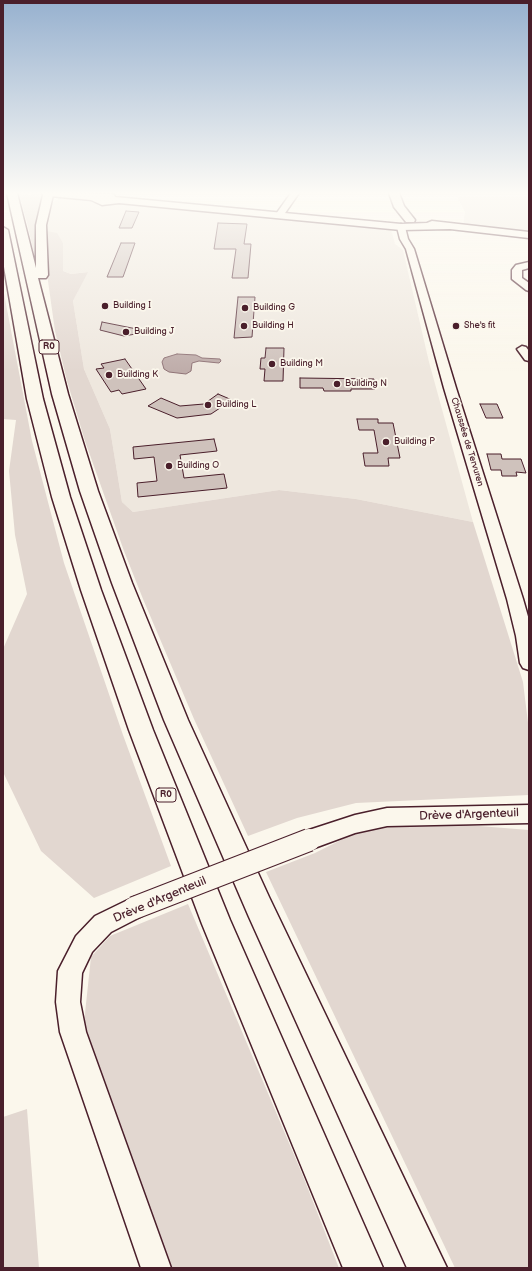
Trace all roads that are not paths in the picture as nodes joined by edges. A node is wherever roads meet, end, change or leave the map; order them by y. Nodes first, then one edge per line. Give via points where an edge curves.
1 (5, 252) edge
2 (26, 252) edge
3 (42, 252) edge
4 (411, 252) edge
5 (529, 265) edge
6 (7, 268) edge
7 (529, 288) edge
8 (37, 299) junction
9 (522, 599) edge
10 (526, 629) edge
11 (529, 663) edge
12 (529, 814) edge
13 (156, 1268) edge
14 (364, 1268) edge
15 (427, 1268) edge

1 - 6 highway, R0
2 - 8 highway, R0
3 - 8 highway via 43,292
4 - 9 street, Chaussée de Tervuren via 450,388
5 - 7 street via 517,270 517,279
6 - 14 highway, R0 via 41,422 61,497 91,590 141,730 217,924
8 - 15 highway, R0 via 60,394 87,483 122,583 173,713 259,907
9 - 10 street, Chaussée de Tervuren
10 - 11 street, Chaussée de Tervuren
12 - 13 street, Drève d'Argenteuil, bridge via 387,817 355,824 134,908 103,924 84,944 70,972 68,1002 73,1032

